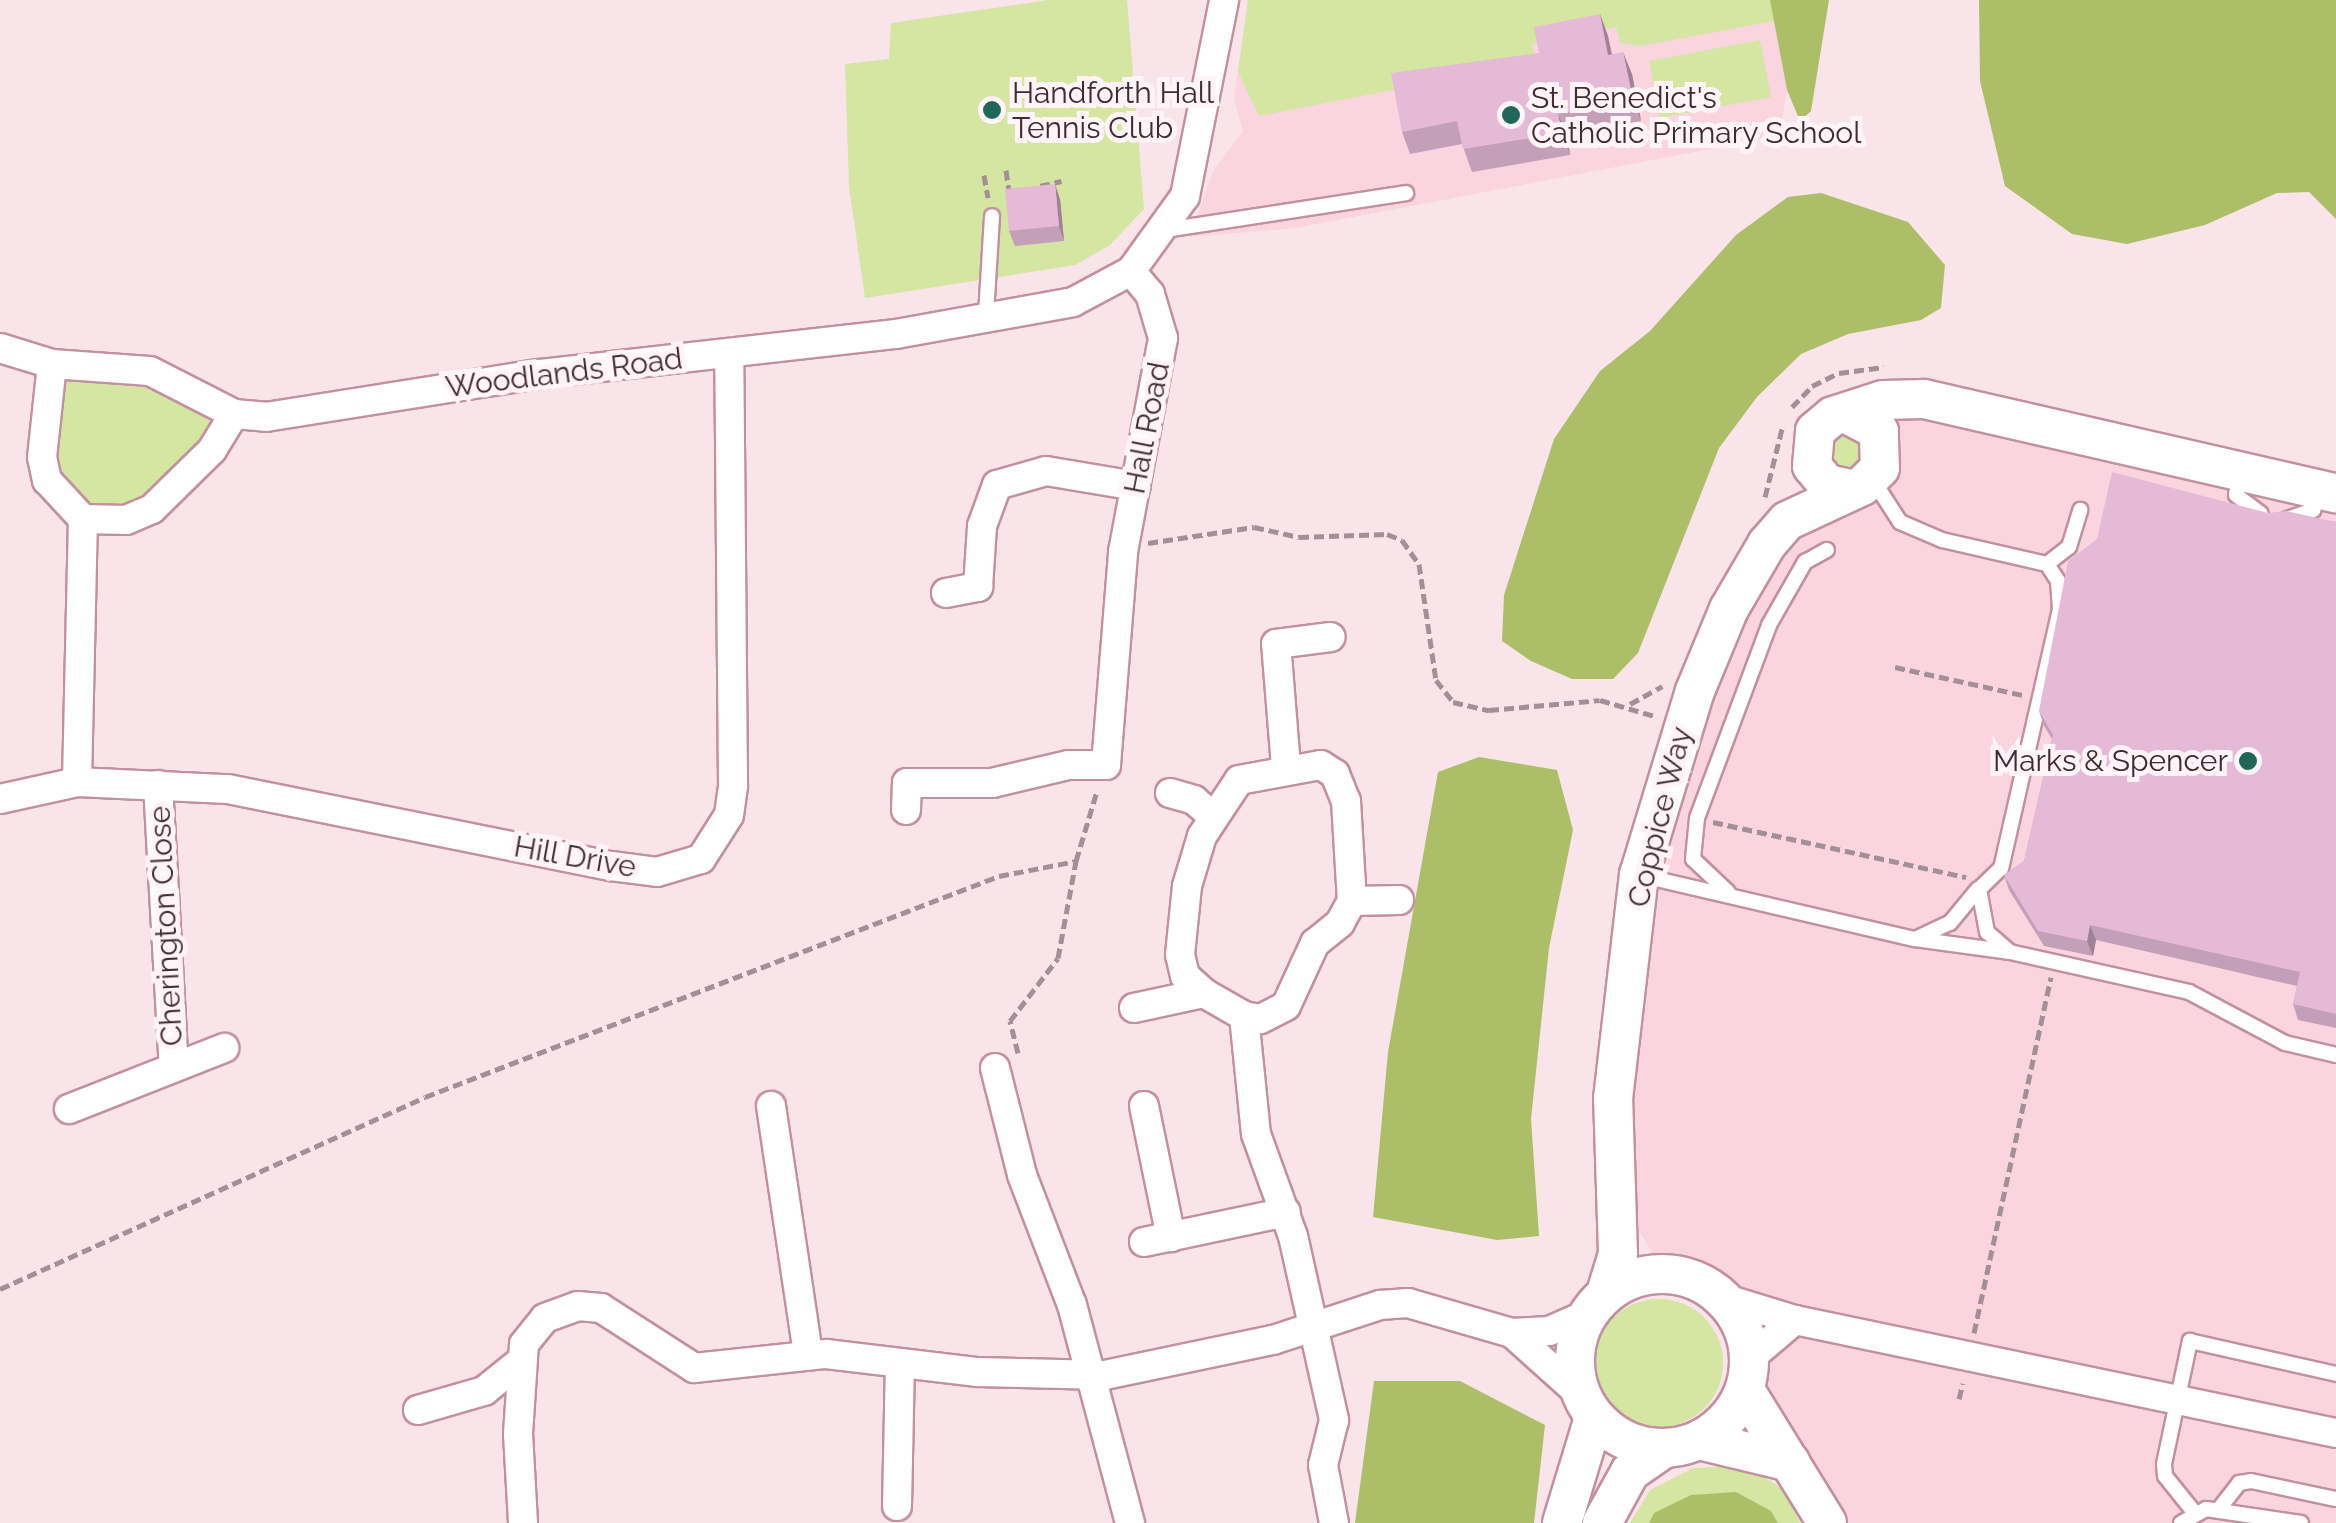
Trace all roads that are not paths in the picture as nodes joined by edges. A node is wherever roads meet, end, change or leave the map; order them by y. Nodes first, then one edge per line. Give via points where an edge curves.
1 (1224, 0) edge
2 (1406, 193) dead end
3 (992, 216) road end
4 (1165, 230) junction
5 (1131, 271) junction
6 (986, 315) junction
7 (0, 348) edge
8 (729, 354) junction
9 (52, 364) junction
10 (1957, 410) junction
11 (1845, 413) junction
12 (234, 414) junction
13 (1809, 454) junction
14 (1869, 474) junction
15 (1136, 486) junction
16 (2327, 491) edge
17 (2080, 510) dead end
18 (1775, 511) junction
19 (83, 518) junction
20 (1828, 550) dead end
21 (2047, 564) junction
22 (946, 593) dead end
23 (1331, 637) dead end
24 (1286, 767) junction
25 (77, 782) junction
26 (158, 785) junction
27 (1170, 793) dead end
28 (0, 799) edge
29 (906, 810) dead end
30 (1211, 814) junction
31 (1638, 875) junction
32 (1981, 884) junction
33 (1733, 895) junction
34 (1399, 900) dead end
35 (1352, 902) junction
36 (1915, 940) junction
37 (2010, 952) junction
38 (1204, 994) junction
39 (1134, 1008) dead end
40 (1244, 1016) junction
41 (224, 1048) dead end
42 (2336, 1055) edge
43 (1007, 1063) road end
44 (174, 1067) junction
45 (771, 1106) dead end
46 (1144, 1106) dead end
47 (68, 1109) dead end
48 (1620, 1198) junction
49 (1286, 1212) junction
50 (1672, 1274) junction
51 (1724, 1298) junction
52 (1597, 1304) junction
53 (1795, 1320) junction
54 (1312, 1324) junction
55 (1512, 1333) junction
56 (808, 1355) junction
57 (521, 1361) junction
58 (900, 1366) junction
59 (1747, 1374) junction
60 (2336, 1374) edge
61 (1097, 1375) junction
62 (2178, 1398) junction
63 (1587, 1406) junction
64 (418, 1410) dead end
65 (2336, 1432) edge
66 (1699, 1440) junction
67 (1662, 1450) junction
68 (1790, 1462) junction
69 (2336, 1499) edge
70 (898, 1506) dead end
71 (2220, 1509) junction
72 (2194, 1512) junction
73 (2239, 1517) edge
74 (522, 1523) edge
75 (1130, 1523) edge
76 (1334, 1523) edge
77 (1562, 1523) edge
78 (1602, 1523) edge
79 (1828, 1523) edge
80 (2181, 1523) edge
81 (2301, 1523) edge

1 - 4 street via 1185,196
2 - 4 lane
3 - 6 lane
4 - 5 street
5 - 6 street, Woodlands Road via 1073,302
5 - 15 street, Hall Road via 1150,294 1163,338
6 - 8 street, Woodlands Road via 896,334
7 - 9 street, Woodlands Road
8 - 12 street, Woodlands Road via 539,374 266,417
8 - 26 street, Hill Drive via 733,786 728,815 701,859 657,872 611,866 286,798
9 - 12 street, Woodlands Road via 150,372
9 - 19 street via 42,457 46,480
10 - 11 street via 1924,399
10 - 14 street, Coppice Way via 1925,422
10 - 16 street
11 - 13 street via 1814,431
11 - 14 street via 1878,431
12 - 19 street via 212,450 152,509 126,520
13 - 14 street via 1828,484
13 - 18 street, Coppice Way
14 - 18 street, Coppice Way
14 - 21 lane via 1900,522 1942,540
15 - 22 street via 1046,471 996,485 982,526 978,587
15 - 29 street, Hall Road via 1106,765 1069,765 992,783 907,783
17 - 21 lane via 2068,547
18 - 31 street, Coppice Way via 1682,728
19 - 25 street
20 - 33 lane via 1806,562 1782,602 1697,818 1694,859
21 - 32 lane via 2058,581 2060,609 2001,868
23 - 24 street via 1276,644
24 - 30 street via 1239,780
24 - 35 street via 1321,765 1335,774 1346,802
25 - 26 street, Hill Drive
25 - 28 street, Hill Drive
26 - 44 street, Cherington Close
27 - 30 street
30 - 38 street via 1180,926 1185,976
31 - 33 lane
31 - 48 street, Coppice Way via 1614,1099
32 - 36 lane via 1950,923
32 - 37 lane via 1987,932
33 - 36 lane
34 - 35 street
35 - 40 street via 1340,923 1315,943 1286,1006 1272,1016
36 - 37 lane
37 - 42 lane via 2188,992 2285,1042
38 - 39 street
38 - 40 street
40 - 49 street via 1256,1134
41 - 44 street, Cherington Close
43 - 61 street via 1004,1118
44 - 47 street, Cherington Close
45 - 56 street
46 - 49 street via 1158,1240
48 - 50 street, Coppice Way via 1646,1246
48 - 52 street, Coppice Way via 1618,1254
49 - 54 street
50 - 51 street
50 - 52 street via 1642,1276
51 - 53 street
51 - 59 street via 1743,1330
52 - 55 street via 1548,1331
52 - 63 street via 1574,1367
53 - 59 street
53 - 62 street
54 - 55 street via 1408,1304
54 - 61 street via 1257,1344
54 - 76 street via 1334,1420 1323,1465
55 - 63 street
56 - 57 street via 694,1368 589,1304 545,1318 524,1344
56 - 58 street
57 - 64 street via 484,1390
57 - 74 street
58 - 61 street
58 - 70 street
59 - 66 street via 1735,1411
59 - 68 street
60 - 62 lane via 2190,1341
61 - 75 street
62 - 65 street
62 - 72 lane via 2165,1476
63 - 67 street via 1613,1435
63 - 77 street
66 - 67 street
66 - 68 street
67 - 78 street via 1630,1472
68 - 79 street
69 - 71 lane via 2251,1480 2238,1483
71 - 72 lane
71 - 73 lane
72 - 80 lane
73 - 81 lane

